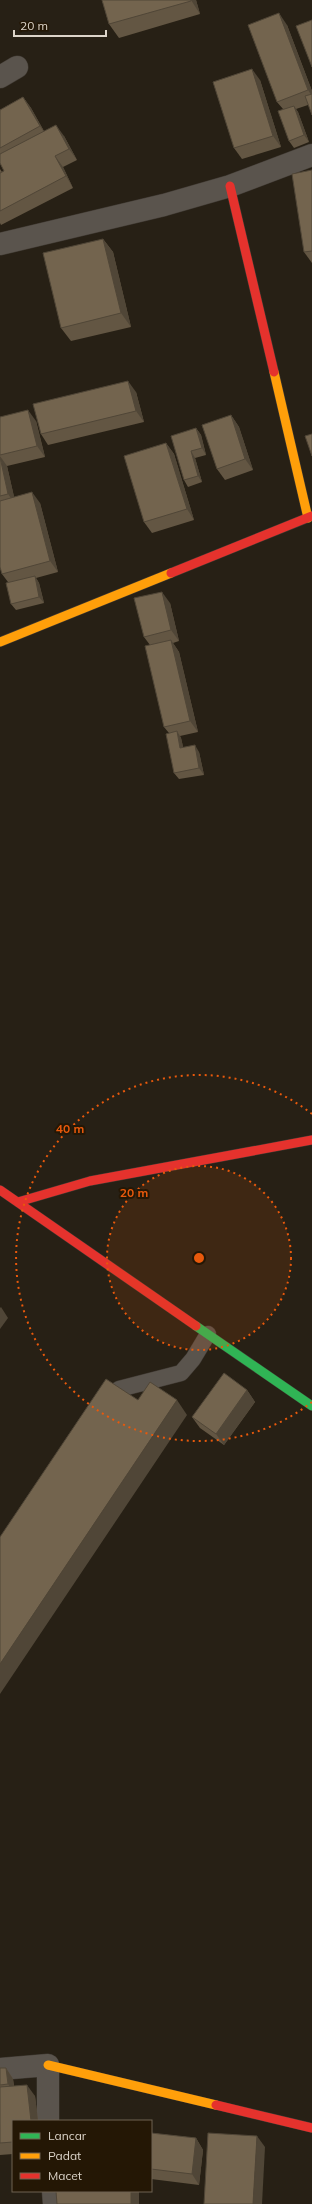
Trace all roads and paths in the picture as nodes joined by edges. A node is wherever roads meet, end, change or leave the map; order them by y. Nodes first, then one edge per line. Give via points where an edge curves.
1 (312, 155) edge
2 (230, 186) junction
3 (0, 244) edge
4 (310, 517) edge
5 (0, 642) edge
6 (312, 1140) edge
7 (0, 1190) edge
8 (18, 1202) junction
9 (208, 1334) junction
10 (312, 1406) edge
11 (96, 1409) edge
12 (48, 2065) junction
13 (0, 2070) edge
14 (48, 2120) edge
15 (312, 2128) edge
16 (53, 2192) edge
17 (54, 2204) edge

1 - 2 street
2 - 3 street via 99,222
2 - 4 street
4 - 5 street
6 - 8 street via 90,1181
7 - 8 street
8 - 9 street
9 - 10 street
9 - 11 lane via 181,1373 119,1389
12 - 13 street
12 - 14 street
12 - 15 street
16 - 17 street

